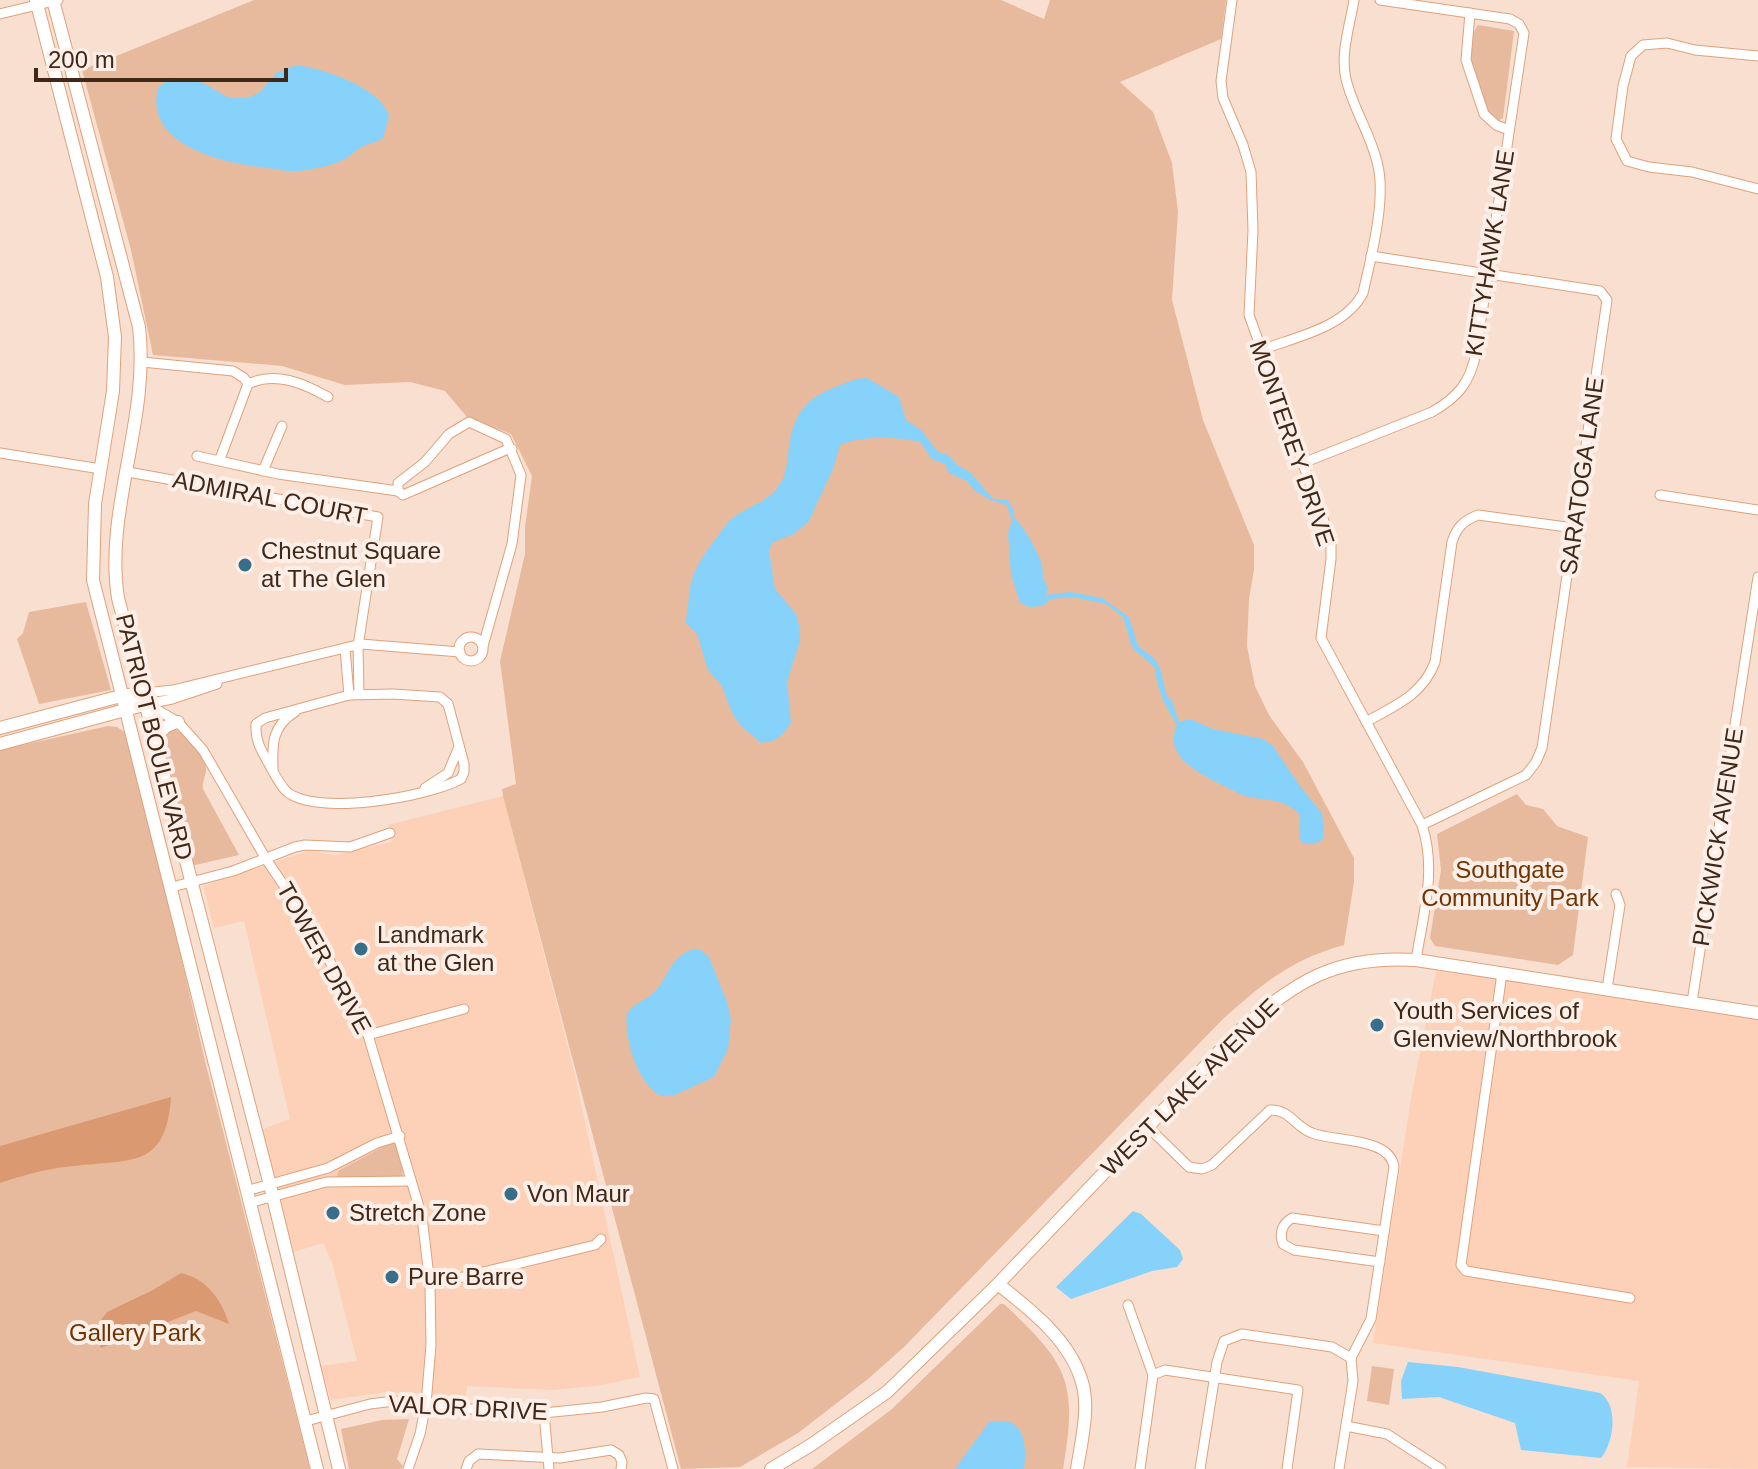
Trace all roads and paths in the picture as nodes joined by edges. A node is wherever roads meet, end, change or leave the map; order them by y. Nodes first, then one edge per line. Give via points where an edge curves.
1 (55, 0) edge
2 (1232, 0) edge
3 (1354, 0) edge
4 (1380, 0) edge
5 (37, 2) edge
6 (1470, 13) junction
7 (0, 14) edge
8 (1758, 56) edge
9 (1509, 130) junction
10 (1758, 189) edge
11 (1371, 256) junction
12 (1488, 274) junction
13 (1261, 350) junction
14 (142, 362) junction
15 (248, 384) junction
16 (328, 397) dead end
17 (282, 426) dead end
18 (512, 449) junction
19 (0, 453) edge
20 (197, 456) dead end
21 (220, 459) junction
22 (1303, 463) junction
23 (101, 469) junction
24 (263, 471) junction
25 (128, 472) junction
26 (398, 491) junction
27 (1660, 495) dead end
28 (1758, 510) edge
29 (1574, 528) junction
30 (1758, 577) edge
31 (358, 646) junction
32 (483, 646) junction
33 (345, 649) junction
34 (460, 652) junction
35 (354, 694) junction
36 (121, 696) junction
37 (146, 698) junction
38 (301, 708) junction
39 (125, 709) junction
40 (178, 722) junction
41 (1366, 722) junction
42 (0, 728) edge
43 (156, 742) junction
44 (0, 744) edge
45 (273, 771) junction
46 (1422, 825) junction
47 (390, 833) dead end
48 (266, 859) junction
49 (191, 883) junction
50 (172, 887) junction
51 (1616, 894) dead end
52 (1416, 960) junction
53 (1502, 973) junction
54 (1607, 989) junction
55 (1692, 1002) junction
56 (464, 1009) dead end
57 (1758, 1013) edge
58 (368, 1035) junction
59 (1147, 1126) junction
60 (400, 1136) junction
61 (329, 1168) junction
62 (411, 1181) junction
63 (336, 1182) junction
64 (271, 1191) junction
65 (248, 1197) junction
66 (1384, 1231) junction
67 (601, 1239) dead end
68 (1380, 1262) junction
69 (998, 1284) junction
70 (430, 1285) junction
71 (1630, 1298) dead end
72 (1128, 1305) dead end
73 (1351, 1358) junction
74 (1153, 1375) junction
75 (1214, 1377) junction
76 (426, 1404) junction
77 (544, 1413) junction
78 (327, 1416) junction
79 (306, 1421) junction
80 (1346, 1426) junction
81 (547, 1458) junction
82 (317, 1469) edge
83 (339, 1469) edge
84 (408, 1469) edge
85 (466, 1469) edge
86 (549, 1469) edge
87 (621, 1469) edge
88 (673, 1469) edge
89 (771, 1469) edge
90 (1077, 1469) edge
91 (1140, 1469) edge
92 (1200, 1469) edge
93 (1287, 1469) edge
94 (1339, 1469) edge
95 (1441, 1469) edge

1 - 5 street
1 - 14 main road, PATRIOT BOULEVARD via 139,327
2 - 13 street, MONTEREY DRIVE via 1221,81 1251,172 1248,302
3 - 11 street via 1345,77 1378,165
4 - 6 street
5 - 7 street
5 - 23 main road, PATRIOT BOULEVARD via 107,277 115,337
6 - 9 street, KITTYHAWK LANE via 1469,70 1484,114
6 - 9 street, KITTYHAWK LANE via 1510,19 1524,33
8 - 10 street via 1667,43 1643,45 1631,56 1616,139 1627,161
9 - 12 street, KITTYHAWK LANE
11 - 12 street, SARATOGA LANE
11 - 13 street via 1363,293 1346,315
12 - 22 street, KITTYHAWK LANE via 1472,373 1461,390 1432,412
12 - 29 street, SARATOGA LANE via 1600,291 1607,300
13 - 22 street, MONTEREY DRIVE
14 - 15 street via 233,371
14 - 25 main road, PATRIOT BOULEVARD
15 - 16 street via 262,378 301,382
15 - 21 street
17 - 24 street
18 - 26 street via 403,495
18 - 26 street via 506,439 469,422 398,483
18 - 32 street via 521,475 512,544
19 - 23 street
20 - 21 street
21 - 24 street
22 - 41 street, MONTEREY DRIVE via 1331,541 1321,638
23 - 36 main road, PATRIOT BOULEVARD via 93,580
24 - 26 street
25 - 31 street, ADMIRAL COURT via 378,517
25 - 37 main road, PATRIOT BOULEVARD via 114,574
27 - 28 street
29 - 41 street via 1478,515 1465,521 1452,542 1431,675 1409,697
29 - 46 street, SARATOGA LANE via 1536,762 1526,775
30 - 55 street, PICKWICK AVENUE
31 - 33 street
31 - 34 street
31 - 35 street, ADMIRAL COURT
32 - 34 street via 470,637
32 - 34 street via 475,661
33 - 35 street
33 - 37 street
35 - 38 street
35 - 45 street via 440,697 448,704 458,742 448,773 419,792 358,803 302,799 287,791
36 - 37 main road
36 - 39 main road, PATRIOT BOULEVARD
36 - 42 main road
37 - 39 main road
37 - 40 street, TOWER DRIVE
37 - 43 main road, PATRIOT BOULEVARD
38 - 45 street via 276,729
38 - 45 street via 256,724 255,738
39 - 44 main road
39 - 50 main road, PATRIOT BOULEVARD
40 - 43 main road via 164,727
40 - 48 street, TOWER DRIVE via 203,750
41 - 46 street, MONTEREY DRIVE
43 - 49 main road, PATRIOT BOULEVARD
46 - 52 street, MONTEREY DRIVE via 1430,871
47 - 48 street via 350,847 305,845
48 - 49 street
48 - 58 street, TOWER DRIVE via 313,929
49 - 50 street
49 - 64 main road, PATRIOT BOULEVARD
50 - 65 main road, PATRIOT BOULEVARD
51 - 54 street via 1620,905
52 - 53 main road, WEST LAKE AVENUE
52 - 59 main road, WEST LAKE AVENUE via 1381,958 1314,975 1272,1001
53 - 54 main road, WEST LAKE AVENUE
53 - 71 street via 1461,1265 1466,1271
54 - 55 main road, WEST LAKE AVENUE
55 - 57 main road, WEST LAKE AVENUE
56 - 58 street
58 - 60 street, TOWER DRIVE
59 - 66 street via 1197,1170 1212,1165 1270,1110 1287,1113 1315,1134 1377,1147 1394,1167
59 - 69 main road, WEST LAKE AVENUE
60 - 61 street
60 - 62 street, TOWER DRIVE
61 - 63 street
61 - 64 street
62 - 63 street
62 - 70 street, TOWER DRIVE via 422,1217
63 - 64 street
64 - 65 street
64 - 78 main road, PATRIOT BOULEVARD
65 - 79 main road, PATRIOT BOULEVARD
66 - 68 street
66 - 68 street via 1292,1218 1281,1235 1283,1244 1294,1250
67 - 70 street via 594,1246
68 - 73 street via 1371,1319
69 - 89 main road, WEST LAKE AVENUE via 887,1392
69 - 90 main road via 1052,1331 1083,1384
70 - 76 street, TOWER DRIVE
72 - 74 street
73 - 75 street via 1332,1347 1238,1334 1222,1345
73 - 80 street
74 - 75 street via 1165,1370
74 - 91 street
75 - 92 street
75 - 93 street via 1298,1390
76 - 77 street, VALOR DRIVE
76 - 78 street, VALOR DRIVE via 394,1401
76 - 84 street, TOWER DRIVE
77 - 81 street
77 - 88 street, VALOR DRIVE via 654,1399
78 - 79 street, VALOR DRIVE
78 - 83 main road, PATRIOT BOULEVARD
79 - 82 main road, PATRIOT BOULEVARD
80 - 94 street
80 - 95 street via 1387,1434
81 - 85 street via 478,1454
81 - 86 street
81 - 87 street via 611,1450 619,1455

